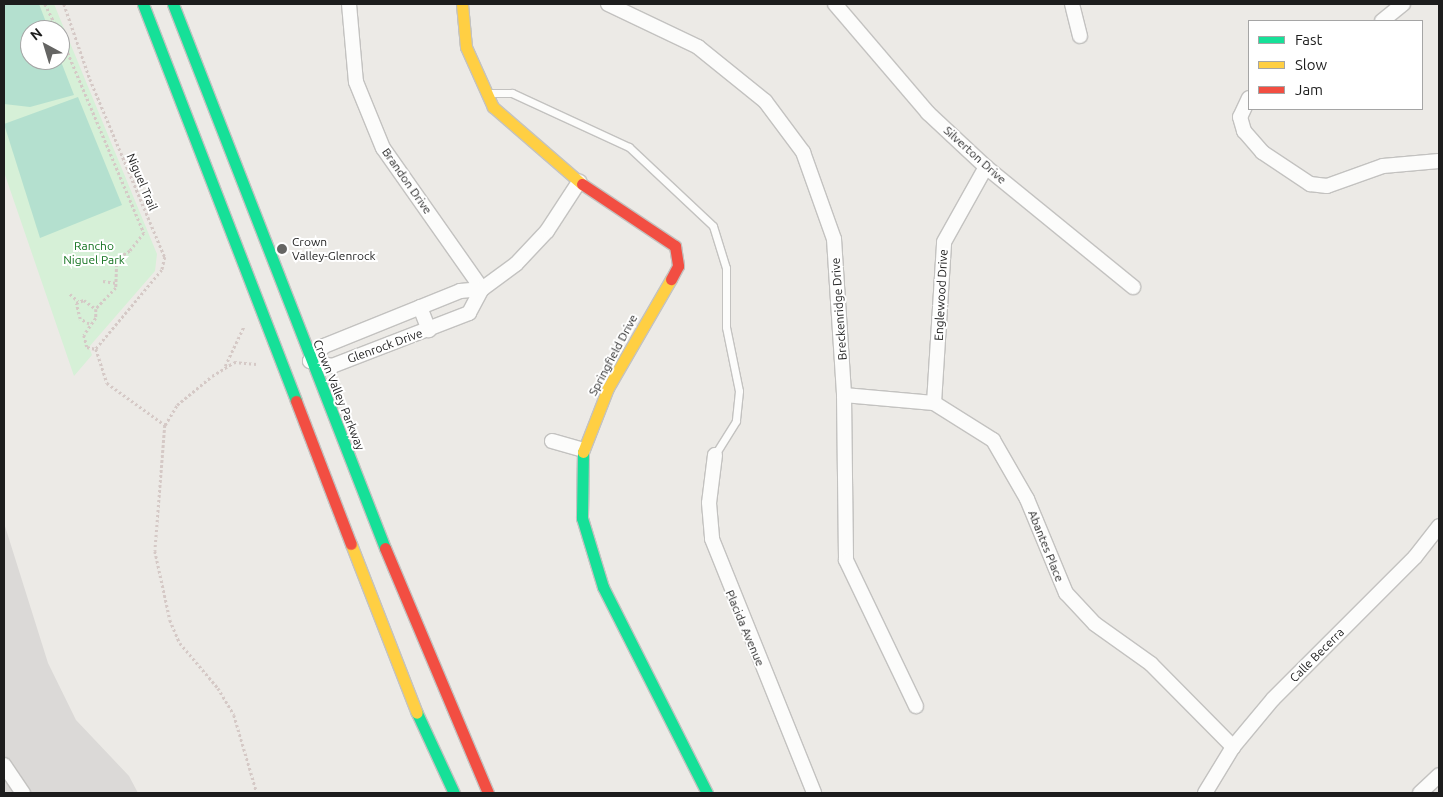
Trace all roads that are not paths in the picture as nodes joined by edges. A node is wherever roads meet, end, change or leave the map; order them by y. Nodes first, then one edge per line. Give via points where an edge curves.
1 (143, 4) edge
2 (173, 4) edge
3 (349, 4) edge
4 (462, 4) edge
5 (608, 4) edge
6 (835, 4) edge
7 (1072, 4) edge
8 (1403, 4) edge
9 (1383, 20) edge
10 (1080, 36) dead end
11 (484, 94) junction
12 (1248, 101) edge
13 (1439, 161) edge
14 (986, 167) junction
15 (579, 182) junction
16 (226, 226) junction
17 (1133, 287) dead end
18 (482, 288) junction
19 (420, 307) junction
20 (429, 330) junction
21 (300, 358) junction
22 (844, 395) junction
23 (934, 403) junction
24 (309, 432) junction
25 (552, 441) dead end
26 (583, 450) junction
27 (715, 455) joint
28 (1439, 526) edge
29 (916, 706) dead end
30 (1232, 746) junction
31 (4, 765) edge
32 (1439, 775) edge
33 (23, 793) edge
34 (454, 793) edge
35 (488, 793) edge
36 (707, 793) edge
37 (814, 793) edge
38 (1205, 793) edge
39 (1420, 793) edge

1 - 16 main road
2 - 21 main road, Crown Valley Parkway
3 - 18 street, Brandon Drive via 356,82 383,148
4 - 11 main road, Springfield Drive via 466,46
5 - 22 street, Breckenridge Drive via 698,46 765,101 803,152 834,239
6 - 14 street, Silverton Drive via 928,114
7 - 10 street
8 - 9 street
11 - 15 main road, Springfield Drive
11 - 27 lane via 502,90 512,93 629,147 714,226 726,268 726,327 739,392 736,421
12 - 13 street via 1241,123 1262,152 1310,184 1328,186 1383,166
14 - 17 street, Silverton Drive
14 - 23 street, Englewood Drive via 944,242
15 - 18 street, Glenrock Drive via 547,231 516,264
15 - 26 main road, Springfield Drive via 675,246 678,266 608,388
16 - 21 main road via 241,232
16 - 24 main road
18 - 19 street, Glenrock Drive via 460,291
18 - 20 street, Glenrock Drive via 469,313
19 - 20 street
19 - 21 street, Glenrock Drive
20 - 21 street, Glenrock Drive via 332,366
21 - 24 main road via 316,419
21 - 35 main road, Crown Valley Parkway
22 - 23 street, Abantes Place
22 - 29 street, Breckenridge Drive via 846,560
23 - 30 street, Abantes Place via 971,422 1007,459 1066,593 1095,624 1151,664
24 - 34 main road via 410,697
25 - 26 street
26 - 36 main road, Springfield Drive via 582,518 603,587
27 - 37 street, Placida Avenue via 709,502 712,539
28 - 30 street, Calle Becerra via 1415,557 1273,699
30 - 38 street, Calle Becerra
31 - 33 street
32 - 39 street

